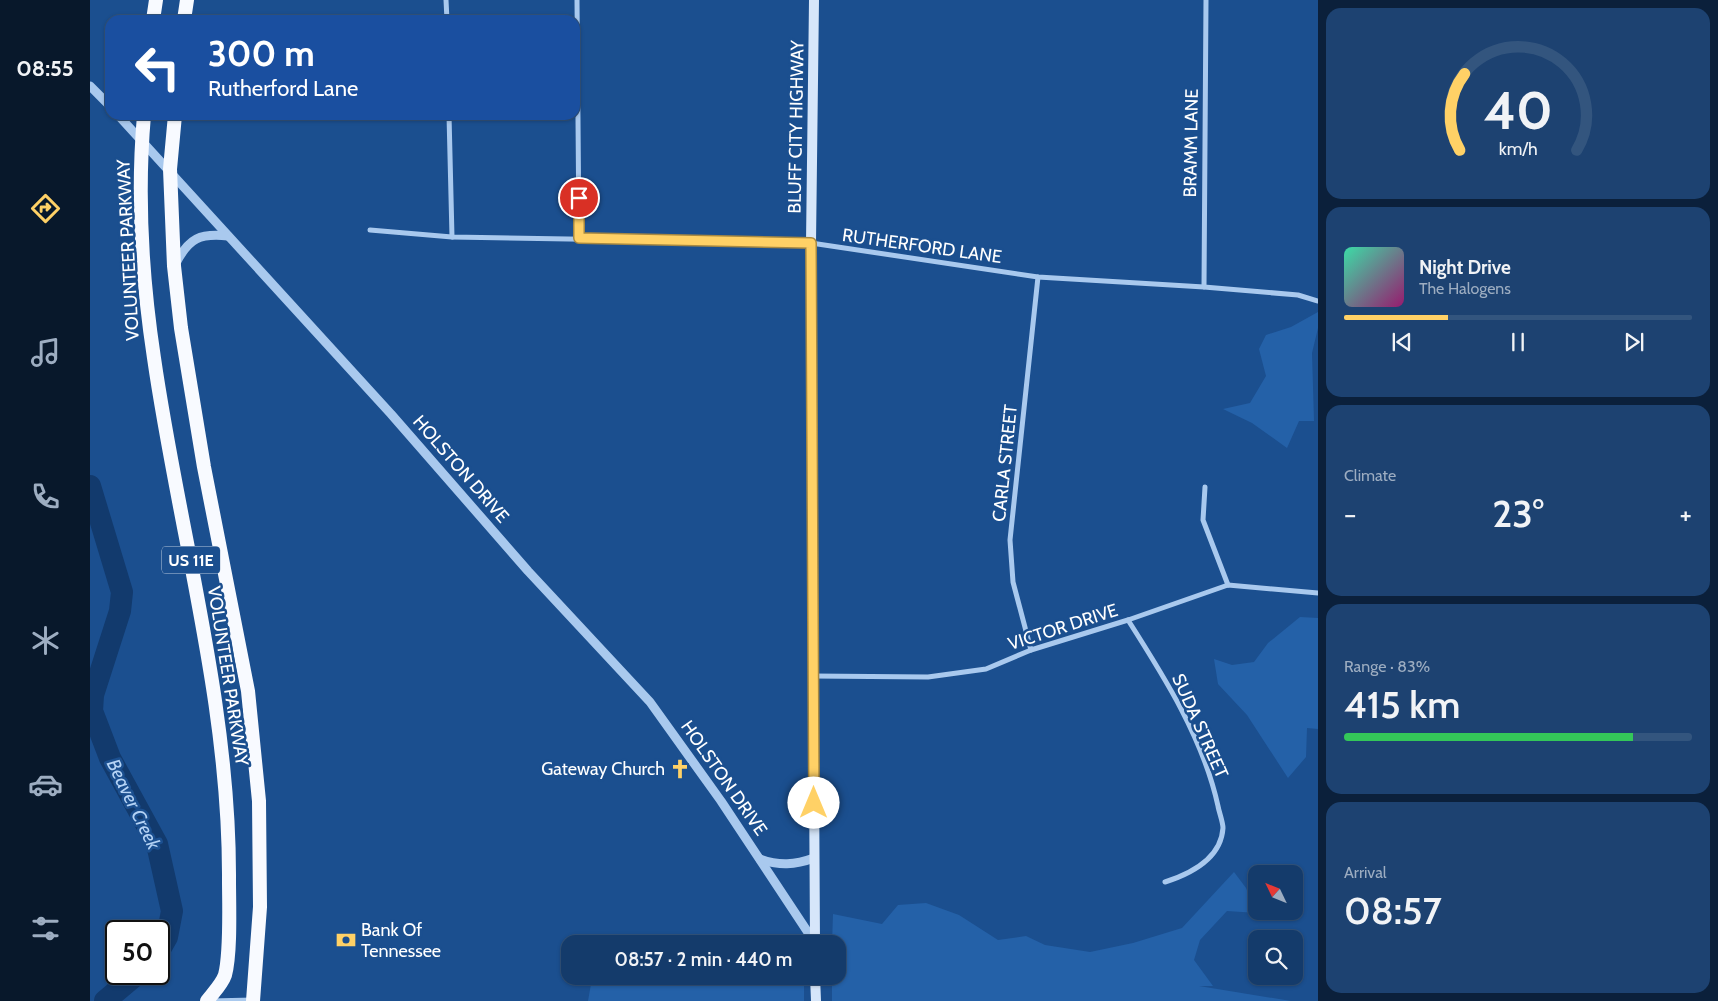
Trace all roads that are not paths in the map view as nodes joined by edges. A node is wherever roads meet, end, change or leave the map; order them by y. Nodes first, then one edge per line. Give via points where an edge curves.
1 (156, 0) edge
2 (187, 0) edge
3 (446, 0) edge
4 (577, 0) edge
5 (814, 0) edge
6 (1206, 0) edge
7 (154, 15) edge
8 (185, 15) edge
9 (447, 15) edge
10 (577, 15) edge
11 (93, 88) edge
12 (105, 101) edge
13 (123, 120) edge
14 (144, 120) edge
15 (175, 120) edge
16 (449, 120) edge
17 (578, 120) edge
18 (142, 140) junction
19 (170, 169) junction
20 (370, 230) dead end
21 (228, 236) junction
22 (452, 237) junction
23 (579, 238) junction
24 (811, 243) junction
25 (174, 266) junction
26 (1038, 277) junction
27 (1204, 287) junction
28 (1318, 301) edge
29 (1205, 487) dead end
30 (1228, 585) junction
31 (1318, 592) edge
32 (1128, 620) junction
33 (1031, 650) junction
34 (813, 676) junction
35 (814, 858) junction
36 (760, 859) junction
37 (1165, 882) dead end
38 (808, 935) edge
39 (814, 935) edge
40 (815, 985) edge
41 (253, 1000) edge
42 (207, 1001) edge
43 (231, 1001) edge
44 (816, 1001) edge

1 - 7 highway
2 - 8 highway
3 - 9 street
4 - 10 street
5 - 24 main road, BLUFF CITY HIGHWAY
6 - 27 street, BRAMM LANE
11 - 12 street
13 - 18 street, HOLSTON DRIVE
14 - 18 highway, VOLUNTEER PARKWAY / US 11E
15 - 19 highway, VOLUNTEER PARKWAY / US 11E
16 - 22 street
17 - 23 street
18 - 19 street, HOLSTON DRIVE
18 - 42 highway, VOLUNTEER PARKWAY / US 11E via 143,250 152,347 204,628 223,760 229,862 228,941 225,976
19 - 21 street, HOLSTON DRIVE
19 - 25 highway, VOLUNTEER PARKWAY / US 11E
20 - 22 street, RUTHERFORD LANE
21 - 25 street via 210,234 196,238
21 - 36 street, HOLSTON DRIVE via 650,702
22 - 23 street, RUTHERFORD LANE
23 - 24 street, RUTHERFORD LANE
24 - 26 street, RUTHERFORD LANE
24 - 34 main road, BLUFF CITY HIGHWAY
25 - 41 highway, VOLUNTEER PARKWAY / US 11E via 189,380 248,691 254,745 260,864 258,952
26 - 27 street, RUTHERFORD LANE
26 - 33 street, CARLA STREET via 1010,540 1013,582
27 - 28 street, RUTHERFORD LANE via 1298,295
29 - 30 street via 1203,520
30 - 31 street, VICTOR DRIVE
30 - 32 street, VICTOR DRIVE
32 - 33 street, VICTOR DRIVE
32 - 37 street, SUDA STREET via 1163,676 1199,747 1223,828 1216,848 1202,866
33 - 34 street, VICTOR DRIVE via 986,670 928,678
34 - 35 main road, BLUFF CITY HIGHWAY
35 - 36 street, HOLSTON DRIVE via 791,864
35 - 39 main road, BLUFF CITY HIGHWAY
36 - 38 street, HOLSTON DRIVE
40 - 44 main road
41 - 43 street
42 - 43 street

